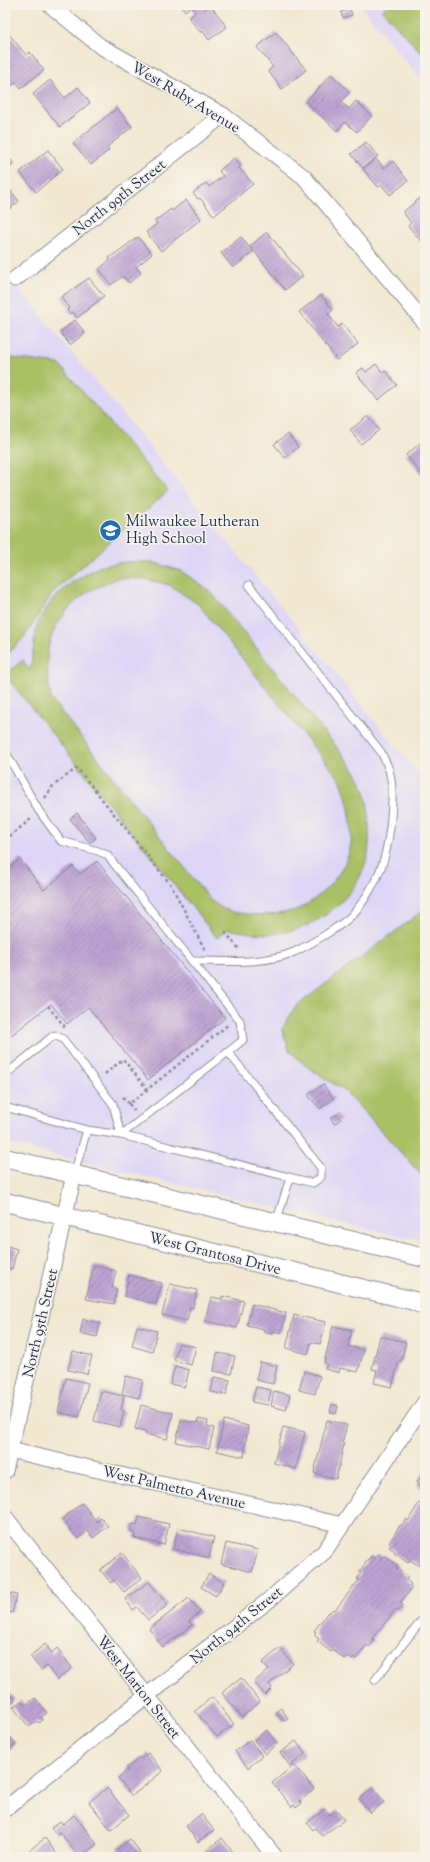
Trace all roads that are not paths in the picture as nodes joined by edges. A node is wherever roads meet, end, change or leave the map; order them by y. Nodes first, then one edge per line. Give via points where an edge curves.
1 (50, 5) edge
2 (223, 115) junction
3 (15, 279) dead end
4 (425, 323) edge
5 (249, 585) dead end
6 (5, 751) edge
7 (192, 961) junction
8 (228, 1052) junction
9 (5, 1075) edge
10 (5, 1107) edge
11 (87, 1130) junction
12 (121, 1135) junction
13 (5, 1158) edge
14 (74, 1175) junction
15 (290, 1178) junction
16 (5, 1202) edge
17 (64, 1217) junction
18 (276, 1223) junction
19 (425, 1258) edge
20 (425, 1306) edge
21 (425, 1402) edge
22 (8, 1450) edge
23 (5, 1471) edge
24 (5, 1517) edge
25 (342, 1525) junction
26 (425, 1616) edge
27 (375, 1680) dead end
28 (146, 1696) junction
29 (5, 1809) edge
30 (275, 1857) edge

1 - 2 street, West Ruby Avenue via 100,46
2 - 3 street, North 99th Street
2 - 4 street, West Ruby Avenue via 304,177
5 - 7 lane via 381,752 390,774 392,801 384,859 369,892 351,917 294,952 260,960
6 - 7 lane via 38,811 61,840 107,855
7 - 8 lane via 240,1021 243,1040
8 - 12 lane
8 - 15 lane via 322,1168 321,1177 313,1183
9 - 12 lane via 54,1035 63,1039 113,1104
10 - 11 lane
11 - 12 lane
11 - 14 lane
12 - 15 lane
13 - 14 street
14 - 17 street, North 95th Street
14 - 18 street
15 - 18 lane
16 - 17 street, West Grantosa Drive
17 - 20 street, West Grantosa Drive via 414,1301
17 - 22 street, North 95th Street
18 - 19 street
21 - 25 street, North 94th Street
22 - 23 street, North 95th Street
22 - 25 street, West Palmetto Avenue
24 - 28 street, West Marion Street
25 - 28 street, North 94th Street via 324,1552 269,1600
26 - 27 lane
28 - 29 street, North 94th Street
28 - 30 street, West Marion Street

